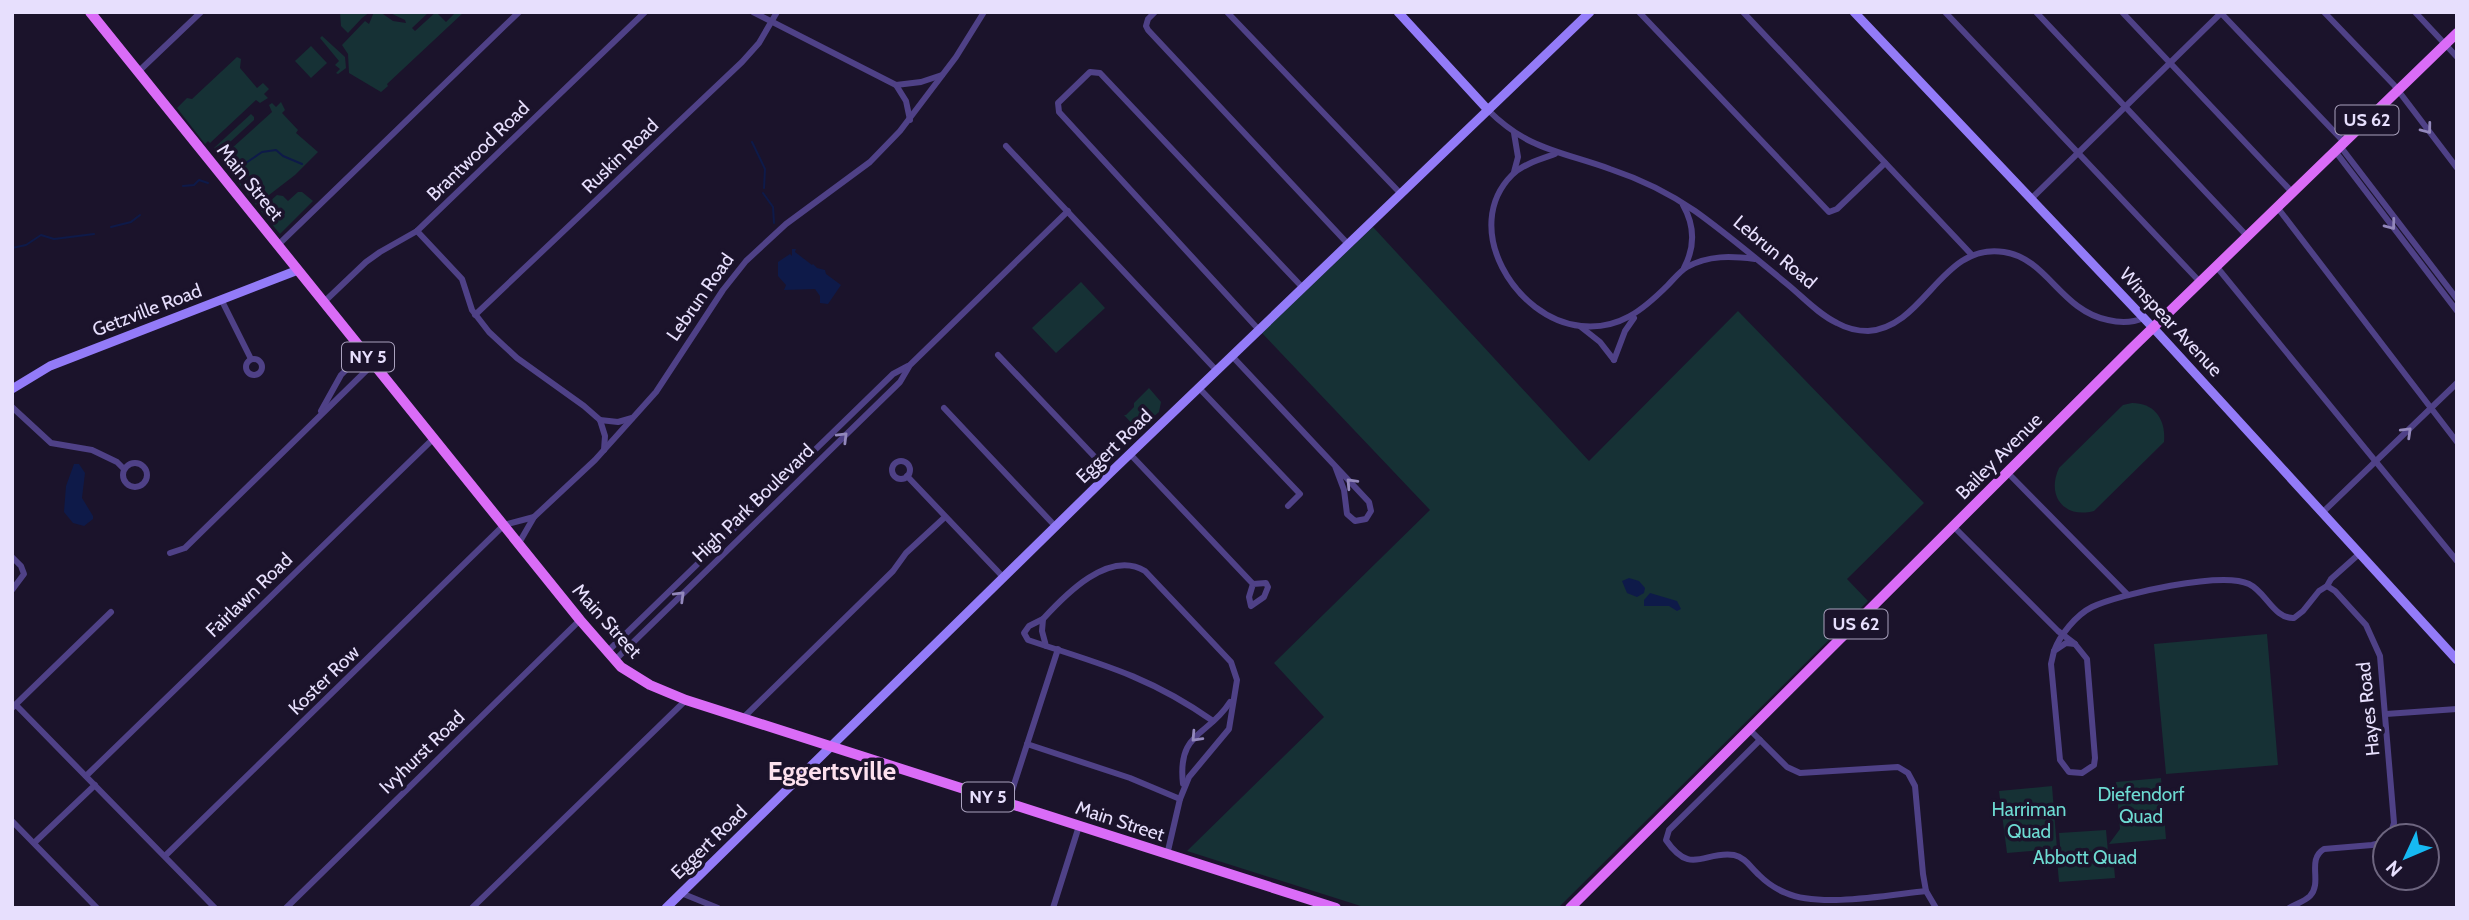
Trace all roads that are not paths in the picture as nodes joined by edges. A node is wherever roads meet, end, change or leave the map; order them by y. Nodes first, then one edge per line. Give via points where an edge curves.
1 (90, 12) edge
2 (201, 12) edge
3 (519, 12) edge
4 (645, 12) edge
5 (752, 12) edge
6 (777, 12) edge
7 (984, 12) edge
8 (1154, 12) edge
9 (1227, 12) edge
10 (1398, 12) edge
11 (1590, 12) edge
12 (1639, 12) edge
13 (1743, 12) edge
14 (1945, 12) edge
15 (2036, 12) edge
16 (2122, 12) edge
17 (2324, 12) edge
18 (2416, 12) edge
19 (2221, 13) edge
20 (1859, 14) edge
21 (771, 22) junction
22 (2457, 33) edge
23 (2446, 44) junction
24 (2457, 57) edge
25 (2170, 63) junction
26 (138, 72) junction
27 (944, 74) junction
28 (896, 85) junction
29 (2398, 90) junction
30 (2125, 107) junction
31 (1488, 110) junction
32 (910, 120) junction
33 (1514, 133) junction
34 (1006, 146) dead end
35 (2340, 146) junction
36 (1557, 153) junction
37 (2078, 153) junction
38 (1885, 163) junction
39 (2457, 168) edge
40 (1514, 172) junction
41 (2292, 192) junction
42 (1401, 194) junction
43 (2031, 199) junction
44 (1682, 202) junction
45 (2277, 207) junction
46 (1068, 211) junction
47 (417, 232) junction
48 (2248, 236) junction
49 (1348, 244) junction
50 (278, 245) junction
51 (2418, 247) junction
52 (2411, 252) junction
53 (1971, 254) junction
54 (1757, 259) junction
55 (2216, 266) junction
56 (298, 270) junction
57 (1683, 270) junction
58 (2200, 282) junction
59 (1303, 288) junction
60 (2457, 299) edge
61 (222, 301) junction
62 (324, 302) junction
63 (2457, 311) edge
64 (1637, 313) junction
65 (475, 315) junction
66 (2144, 318) junction
67 (1579, 326) junction
68 (2153, 328) junction
69 (1259, 331) junction
70 (364, 352) junction
71 (998, 355) dead end
72 (1232, 356) junction
73 (251, 359) dead end
74 (374, 363) junction
75 (910, 365) junction
76 (1217, 371) junction
77 (2457, 383) edge
78 (1199, 388) junction
79 (12, 389) edge
80 (12, 407) edge
81 (944, 408) dead end
82 (2431, 408) junction
83 (636, 416) junction
84 (600, 421) junction
85 (315, 422) junction
86 (434, 438) junction
87 (2457, 442) edge
88 (603, 451) junction
89 (1130, 454) junction
90 (2375, 462) junction
91 (1335, 466) junction
92 (124, 469) dead end
93 (2007, 472) junction
94 (1110, 473) junction
95 (907, 476) dead end
96 (764, 499) junction
97 (1288, 506) dead end
98 (771, 507) junction
99 (2322, 513) junction
100 (534, 517) junction
101 (945, 517) junction
102 (504, 525) junction
103 (1953, 526) junction
104 (1056, 527) junction
105 (519, 543) junction
106 (170, 553) dead end
107 (2359, 554) junction
108 (12, 557) edge
109 (2457, 561) edge
110 (1004, 578) junction
111 (1253, 584) dead end
112 (2327, 586) junction
113 (12, 590) edge
114 (2128, 595) junction
115 (654, 607) junction
116 (111, 612) dead end
117 (661, 614) junction
118 (1043, 619) junction
119 (580, 620) junction
120 (2063, 635) junction
121 (2075, 644) junction
122 (1046, 646) junction
123 (1058, 649) junction
124 (2054, 651) junction
125 (610, 656) junction
126 (2457, 660) edge
127 (1233, 697) junction
128 (687, 700) junction
129 (14, 707) edge
130 (2457, 709) edge
131 (2386, 714) junction
132 (743, 718) junction
133 (1213, 721) junction
134 (1749, 729) junction
135 (1759, 740) junction
136 (1027, 744) junction
137 (832, 746) junction
138 (86, 776) junction
139 (95, 785) junction
140 (1184, 788) junction
141 (1180, 799) junction
142 (1008, 803) junction
143 (12, 821) edge
144 (2394, 822) edge
145 (1079, 826) junction
146 (34, 843) junction
147 (2371, 844) edge
148 (1167, 855) junction
149 (165, 856) junction
150 (1926, 891) junction
151 (681, 893) junction
152 (1323, 906) edge
153 (97, 908) edge
154 (215, 908) edge
155 (286, 908) edge
156 (472, 908) edge
157 (666, 908) edge
158 (718, 908) edge
159 (1053, 908) edge
160 (1336, 908) edge
161 (1570, 908) edge
162 (1936, 908) edge
163 (2290, 908) edge

1 - 26 main road, Main Street / NY 5
2 - 26 street
3 - 50 street
4 - 47 street, Brantwood Road
5 - 21 street
6 - 21 street, Ruskin Road
7 - 27 street, Lebrun Road
8 - 49 street via 1148,30
9 - 42 street
10 - 31 street, Lebrun Road
11 - 31 street, Eggert Road
12 - 38 street via 1829,212
13 - 38 street
14 - 37 street
15 - 30 street
16 - 25 street
17 - 29 street
18 - 23 street
19 - 25 street
19 - 35 street
20 - 43 street, Winspear Avenue
21 - 28 street
21 - 65 street, Ruskin Road via 742,62
22 - 23 main road, Bailey Avenue / US 62
23 - 24 street
23 - 29 main road, Bailey Avenue / US 62
25 - 30 street
25 - 41 street
26 - 50 main road, Main Street / NY 5
27 - 28 street
27 - 32 street, Lebrun Road
28 - 32 street
29 - 35 main road, Bailey Avenue / US 62
29 -> 39 street
30 - 37 street
30 - 48 street
31 - 33 street, Lebrun Road
31 - 42 street, Eggert Road
32 - 83 street, Lebrun Road via 870,162 753,253
33 - 36 street, Lebrun Road
33 - 40 street via 1518,149
34 - 46 street
35 - 41 main road, Bailey Avenue / US 62
35 - 51 street
35 -> 52 street
36 - 40 street
36 - 44 street, Lebrun Road via 1623,173
37 - 43 street
37 - 58 street
38 - 53 street
40 - 67 street via 1495,199 1491,215 1491,232 1503,269 1539,310
41 - 45 main road, Bailey Avenue / US 62
42 - 49 street, Eggert Road
43 - 66 street, Winspear Avenue
44 - 54 street, Lebrun Road
44 - 57 street via 1692,233
45 - 48 main road, Bailey Avenue / US 62
45 - 82 street
46 - 75 street, High Park Boulevard
46 - 76 street
47 - 62 street, Brantwood Road via 366,262
47 - 65 street via 462,279
48 - 55 main road, Bailey Avenue / US 62
49 - 59 street, Eggert Road
50 - 56 main road, Main Street / NY 5
51 - 52 street
51 - 60 street
52 - 63 street
53 - 54 street, Lebrun Road via 1897,322 1864,331 1827,317
53 - 66 street via 1991,251 2019,256 2072,304 2096,317 2130,322
54 - 57 street via 1717,257
55 - 58 main road, Bailey Avenue / US 62
55 - 90 street
56 - 61 street, Getzville Road
56 - 62 main road, Main Street / NY 5
57 - 64 street
58 - 68 main road, Bailey Avenue / US 62
59 - 69 street, Eggert Road
59 - 69 street via 1100,73 1090,72 1058,103 1059,112
61 - 73 street
61 - 79 street, Getzville Road via 50,366
62 - 70 main road, Main Street / NY 5
64 - 67 street via 1610,325
64 - 67 street via 1614,360
65 - 84 street via 504,347
66 - 68 street, Winspear Avenue
68 - 93 main road, Bailey Avenue / US 62
68 - 99 street, Winspear Avenue
69 - 72 street, Eggert Road
70 - 74 main road, Main Street / NY 5
70 - 85 street via 341,375
71 - 94 street
72 - 76 street, Eggert Road
72 - 91 street
74 - 85 street
74 - 86 main road, Main Street / NY 5
75 - 96 street, High Park Boulevard via 892,374
98 -> 75 street, High Park Boulevard via 900,382
76 - 78 street, Eggert Road
77 - 82 street
78 - 89 street, Eggert Road
78 - 97 street via 1300,495
80 - 92 street via 51,443 92,450
81 - 104 street
82 - 87 street
90 -> 82 street
83 - 84 street
83 - 88 street, Lebrun Road
84 - 88 street
85 - 106 street via 186,548
86 - 102 main road, Main Street / NY 5
86 - 138 street, Fairlawn Road
88 - 100 street, Lebrun Road
89 - 94 street, Eggert Road
89 - 111 street
90 - 99 street
90 - 109 street
91 -> 91 street via 1347,514 1355,520 1366,519 1370,504
93 - 103 main road, Bailey Avenue / US 62
93 - 114 street
94 - 104 street, Eggert Road
95 - 101 street
96 - 98 street
96 - 115 street, High Park Boulevard
117 -> 98 street, High Park Boulevard
99 - 107 street, Winspear Avenue
100 - 102 street, Lebrun Road
100 - 105 street, Lebrun Road
101 - 110 street
101 - 132 street
102 - 105 main road, Main Street / NY 5
102 - 149 street, Koster Row
103 - 120 street
103 - 134 main road, Bailey Avenue / US 62
104 - 110 street, Eggert Road
105 - 119 main road, Main Street / NY 5
107 - 112 street
107 - 126 street, Winspear Avenue
108 - 113 street via 24,574
110 - 137 street, Eggert Road
112 - 114 street via 2290,619 2256,588 2239,581 2164,586
112 - 131 street, Hayes Road via 2361,619 2374,639
114 - 120 street via 2089,609
115 - 117 street
115 - 125 street, High Park Boulevard
116 - 129 street
117 - 125 street, High Park Boulevard
118 - 122 street
118 - 122 street via 1024,633 1028,640
118 - 127 street via 1089,576 1125,565 1140,568 1231,662 1237,680
119 - 125 main road, Main Street / NY 5
119 - 155 street, Ivyhurst Road
120 - 121 street
120 - 124 street
121 - 124 street via 2066,643
121 - 124 street via 2088,664 2095,758 2094,765 2082,773 2069,772 2060,760 2051,664
122 - 123 street
123 - 133 street via 1149,681
123 - 136 street
125 - 128 main road, Main Street / NY 5 via 634,676
127 - 133 street
127 - 140 street via 1227,734 1197,764
128 - 132 main road, Main Street / NY 5
128 - 156 street
129 - 138 street
130 - 131 street
131 - 144 street, Hayes Road
132 - 137 main road, Main Street / NY 5
133 -> 140 street via 1188,745 1182,768
134 - 135 street
134 - 161 main road, Bailey Avenue / US 62
135 - 150 street via 1800,773 1898,767 1908,773 1915,786
135 - 150 street via 1669,830 1666,840 1677,852 1696,861 1738,857 1786,893 1812,900
136 - 141 street
136 - 142 street
137 - 142 main road, Main Street / NY 5
137 - 151 street, Eggert Road
138 - 139 street
139 - 146 street
139 - 149 street
140 - 141 street
141 - 148 street
142 - 145 main road, Main Street / NY 5
143 - 146 street
145 - 148 main road, Main Street / NY 5
145 - 159 street
146 - 153 street
147 - 163 street via 2321,851 2315,859 2311,894
148 - 152 main road, Main Street / NY 5
149 - 154 street
150 - 162 street
151 - 157 street, Eggert Road
151 - 158 street
152 - 160 main road, Main Street / NY 5

